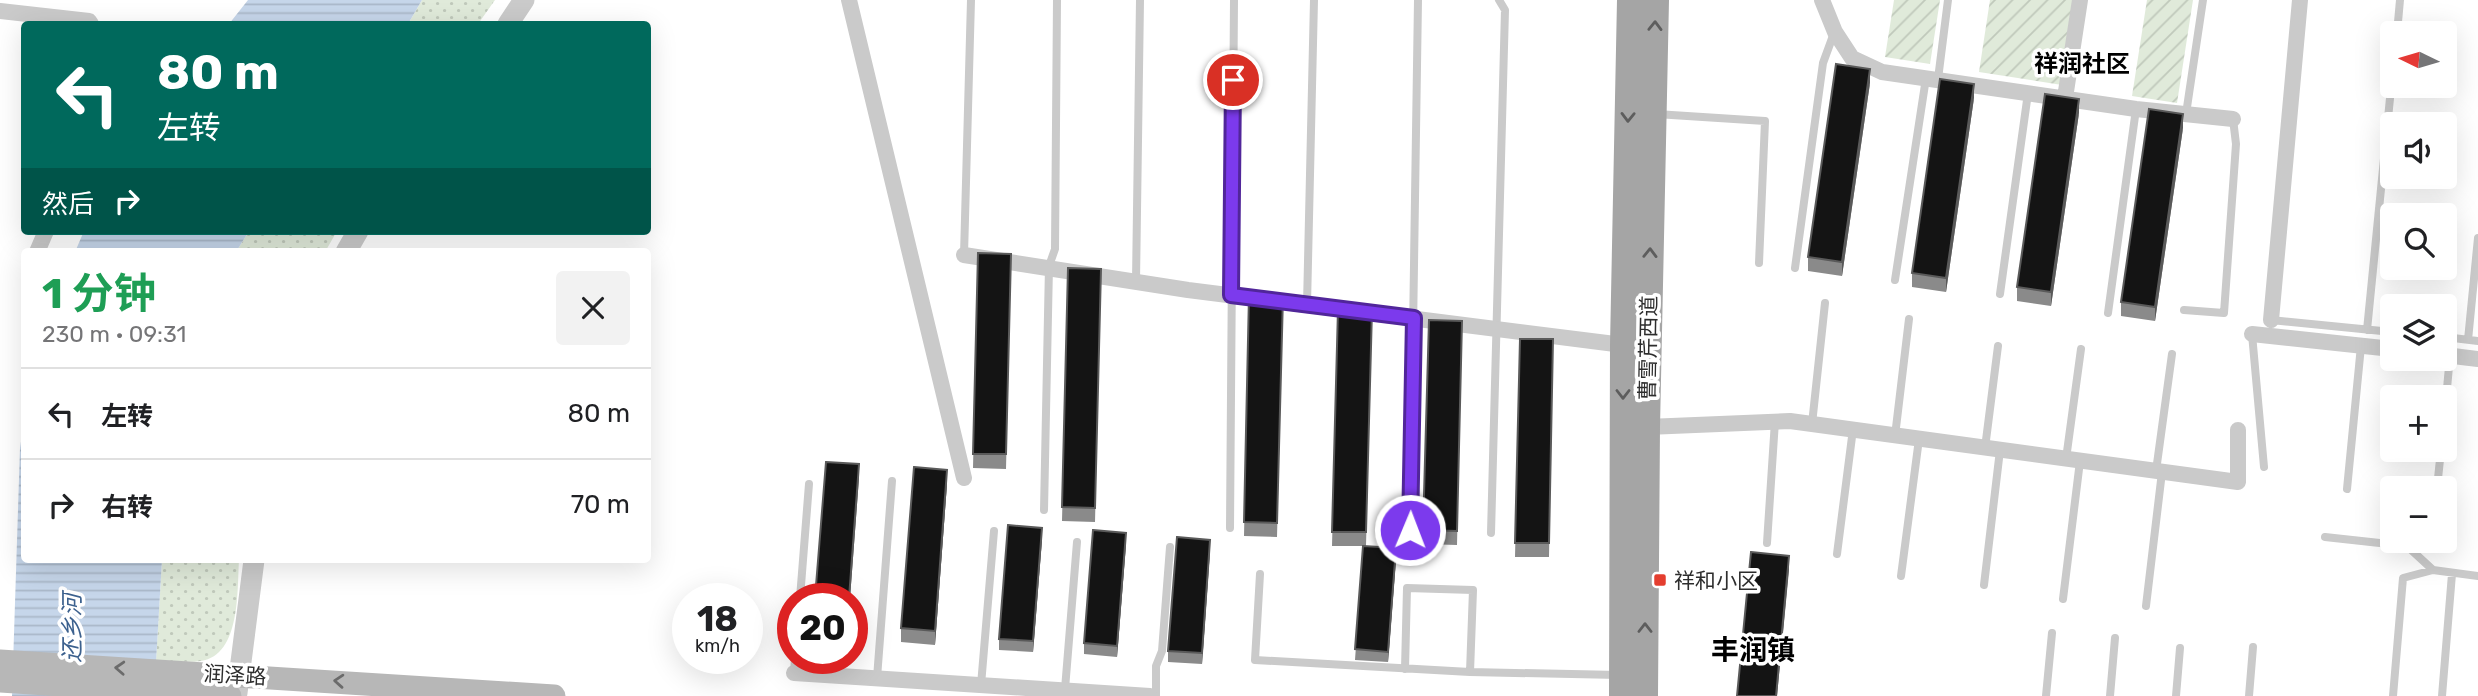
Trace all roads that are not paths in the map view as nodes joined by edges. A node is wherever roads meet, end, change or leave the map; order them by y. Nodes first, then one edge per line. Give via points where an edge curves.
1 (524, 0) edge
2 (849, 0) edge
3 (971, 0) edge
4 (1057, 0) edge
5 (1140, 0) edge
6 (1234, 0) edge
7 (1314, 0) edge
8 (1418, 0) edge
9 (1499, 0) edge
10 (1630, 0) edge
11 (1656, 0) edge
12 (1822, 0) edge
13 (1948, 0) edge
14 (2080, 0) edge
15 (2203, 0) edge
16 (2300, 0) edge
17 (2400, 0) edge
18 (0, 11) edge
19 (89, 21) edge
20 (510, 21) edge
21 (2398, 21) edge
22 (1835, 32) junction
23 (1932, 79) junction
24 (2028, 93) junction
25 (2065, 98) junction
26 (2390, 98) edge
27 (2136, 109) junction
28 (1653, 113) junction
29 (2186, 114) junction
30 (2233, 120) joint
31 (2478, 238) edge
32 (964, 254) joint
33 (1759, 263) dead end
34 (1049, 266) junction
35 (1795, 268) dead end
36 (1895, 280) dead end
37 (1136, 282) junction
38 (2000, 294) dead end
39 (1231, 295) junction
40 (1825, 303) dead end
41 (1307, 305) junction
42 (2184, 310) dead end
43 (2108, 313) dead end
44 (1414, 318) junction
45 (1909, 319) dead end
46 (2271, 320) joint
47 (1496, 329) junction
48 (2367, 330) junction
49 (2380, 331) edge
50 (2252, 334) joint
51 (2473, 340) edge
52 (1623, 345) junction
53 (1998, 346) dead end
54 (2361, 346) junction
55 (2380, 348) edge
56 (2081, 349) dead end
57 (2172, 354) dead end
58 (2457, 356) edge
59 (2478, 359) edge
60 (1775, 421) junction
61 (1812, 424) junction
62 (1647, 427) junction
63 (1853, 429) junction
64 (2238, 430) dead end
65 (1895, 436) junction
66 (1919, 439) junction
67 (1993, 449) junction
68 (2073, 460) junction
69 (2264, 467) dead end
70 (2159, 472) junction
71 (964, 478) dead end
72 (892, 481) dead end
73 (809, 484) dead end
74 (2347, 489) dead end
75 (1044, 510) dead end
76 (1230, 528) dead end
77 (1410, 530) dead end
78 (994, 531) dead end
79 (1491, 533) dead end
80 (2325, 537) dead end
81 (1077, 542) dead end
82 (1767, 543) dead end
83 (1170, 547) dead end
84 (1837, 554) dead end
85 (254, 563) edge
86 (2433, 570) junction
87 (1260, 574) dead end
88 (2452, 574) junction
89 (1901, 576) dead end
90 (2478, 576) edge
91 (801, 583) edge
92 (1984, 585) dead end
93 (2063, 599) dead end
94 (2146, 606) dead end
95 (2052, 633) dead end
96 (2115, 638) dead end
97 (2253, 647) dead end
98 (2180, 648) dead end
99 (0, 661) edge
100 (1405, 669) junction
101 (1470, 672) junction
102 (850, 674) edge
103 (877, 678) junction
104 (0, 681) edge
105 (187, 682) junction
106 (238, 685) edge
107 (981, 685) junction
108 (1622, 685) edge
109 (1065, 689) junction
110 (230, 696) edge
111 (554, 696) edge
112 (1150, 696) edge
113 (1156, 696) edge
114 (1645, 696) edge
115 (2046, 696) edge
116 (2110, 696) edge
117 (2176, 696) edge
118 (2249, 696) edge
119 (2393, 696) edge
120 (2442, 696) edge

1 - 20 street
2 - 71 street
3 - 32 lane
4 - 34 lane via 1055,249
5 - 37 lane
6 - 39 lane
7 - 41 lane
8 - 44 lane
9 - 47 lane via 1504,10
10 -> 52 main road, 曹雪芹西道
28 -> 11 main road, 曹雪芹西道
12 - 22 street
13 - 23 lane
14 - 25 street
15 - 29 lane
16 - 46 street
17 - 21 lane
18 - 19 street
22 - 23 street via 1853,58 1882,72
22 - 35 lane via 1823,63
23 - 24 street
23 - 36 lane
24 - 25 street
24 - 38 lane
25 - 27 street
26 - 48 lane
27 - 29 street
27 - 43 lane
28 - 33 lane via 1765,121
62 -> 28 main road, 曹雪芹西道
29 - 30 street
30 - 42 lane via 2236,144 2224,313
31 - 51 lane
32 - 34 street
34 - 37 street
34 - 75 lane
37 - 39 street
39 - 41 street
39 - 76 lane
40 - 61 lane
41 - 44 street
44 - 47 street
44 - 77 lane
45 - 65 lane
46 - 48 lane
47 - 52 street
47 - 79 lane
48 - 49 lane
50 - 54 street
50 - 69 lane
52 -> 108 main road, 曹雪芹西道
53 - 67 lane
54 - 55 street
54 - 74 lane
56 - 68 lane
57 - 70 lane
58 - 59 street
60 - 61 street
60 - 62 street
60 - 82 lane
61 - 63 street
114 -> 62 main road, 曹雪芹西道
63 - 65 street
63 - 84 lane
64 - 70 street via 2238,482
65 - 66 street
66 - 67 street
66 - 89 lane
67 - 68 street
67 - 92 lane
68 - 70 street
68 - 93 lane
70 - 94 lane
72 - 103 lane
73 - 91 lane
78 - 107 lane
80 - 86 lane via 2407,546
81 - 109 lane
83 - 113 lane
85 - 106 street
86 - 88 lane
86 - 119 lane via 2403,578
87 - 100 lane via 1255,660
88 - 90 lane
88 - 120 lane
95 - 115 lane
96 - 116 lane
97 - 118 lane
98 - 117 lane
105 -> 99 main road, 润泽路
100 - 101 lane
100 - 101 lane via 1407,588 1473,590
101 - 108 lane
102 - 103 street
103 - 107 street
104 - 105 main road, 润泽路
105 - 106 main road, 润泽路
105 - 110 main road, 润泽路
111 -> 106 main road, 润泽路
107 - 109 street
109 - 112 street

